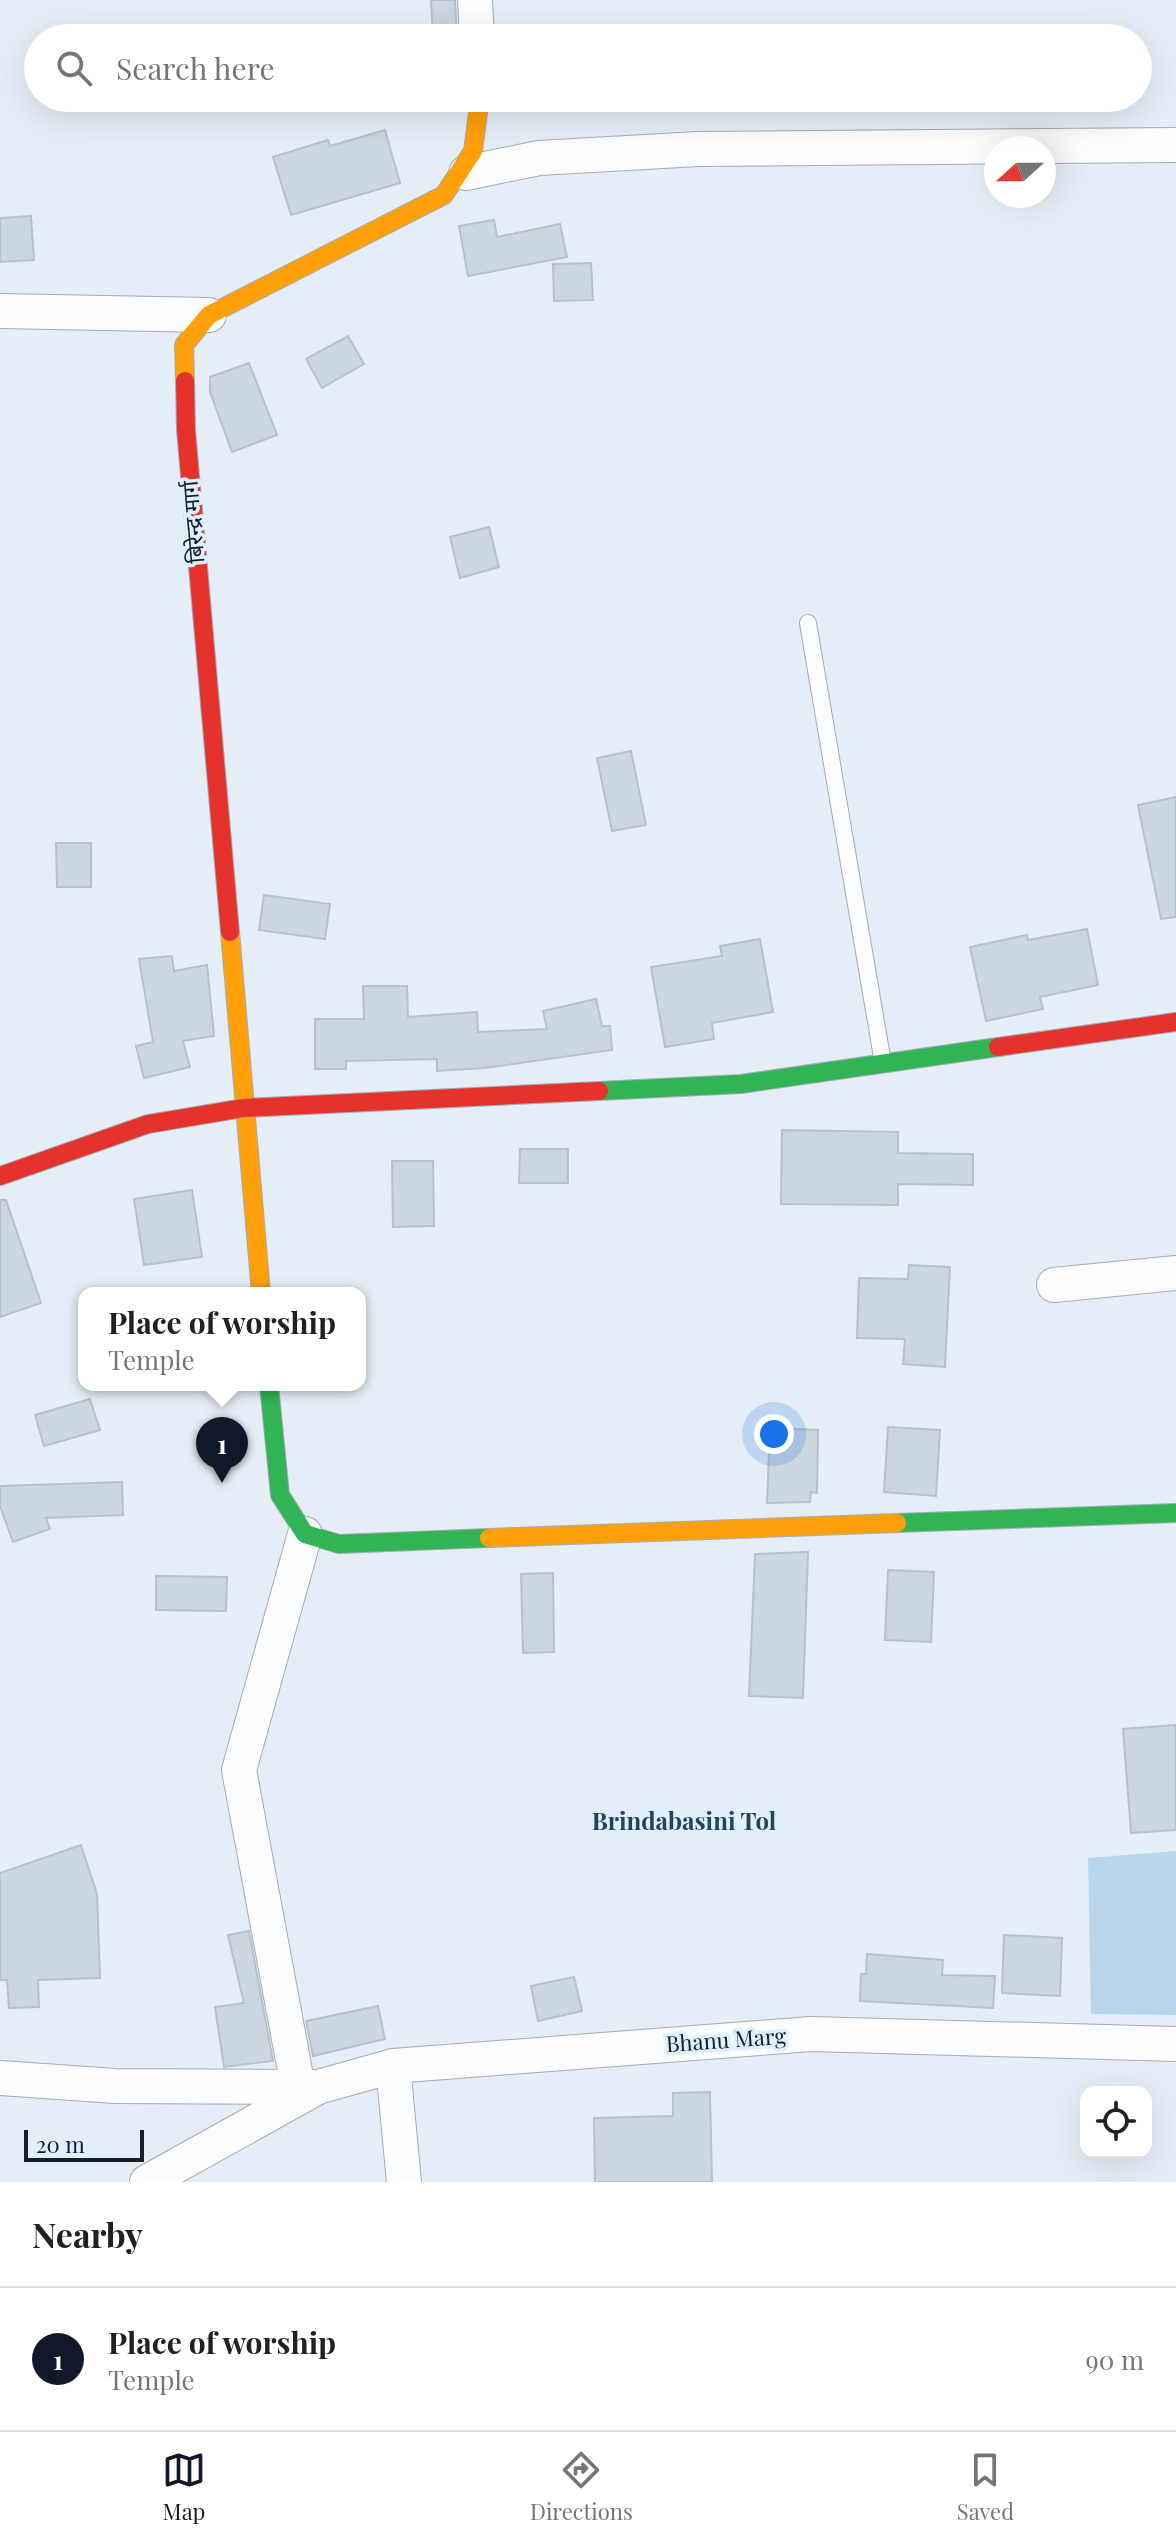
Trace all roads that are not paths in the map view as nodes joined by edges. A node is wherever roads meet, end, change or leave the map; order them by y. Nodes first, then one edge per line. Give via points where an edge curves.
1 (475, 0) edge
2 (476, 24) edge
3 (481, 112) edge
4 (1176, 145) edge
5 (466, 173) junction
6 (0, 311) edge
7 (209, 315) junction
8 (808, 623) dead end
9 (1176, 1022) edge
10 (883, 1063) junction
11 (243, 1108) junction
12 (0, 1176) edge
13 (1176, 1273) edge
14 (1054, 1285) dead end
15 (260, 1287) edge
16 (270, 1391) edge
17 (1176, 1513) edge
18 (305, 1534) junction
19 (1176, 2044) edge
20 (393, 2066) junction
21 (0, 2078) edge
22 (308, 2087) junction
23 (147, 2182) edge
24 (404, 2182) edge

1 - 2 street
3 - 5 street via 482,126
4 - 5 street via 698,149 539,158
5 - 7 street, बिरेन्द्र मार्ग via 444,195
6 - 7 street
7 - 11 street, बिरेन्द्र मार्ग via 184,345 186,430
8 - 10 lane
9 - 10 street
10 - 11 street via 741,1084
11 - 12 street via 148,1124
11 - 15 street, बिरेन्द्र मार्ग
13 - 14 street
16 - 18 street via 280,1495
17 - 18 street via 339,1544
18 - 22 street via 239,1770
19 - 20 street, Bhanu Marg via 811,2034
20 - 22 street, Bhanu Marg
20 - 24 street
21 - 22 street via 115,2086
22 - 23 street

